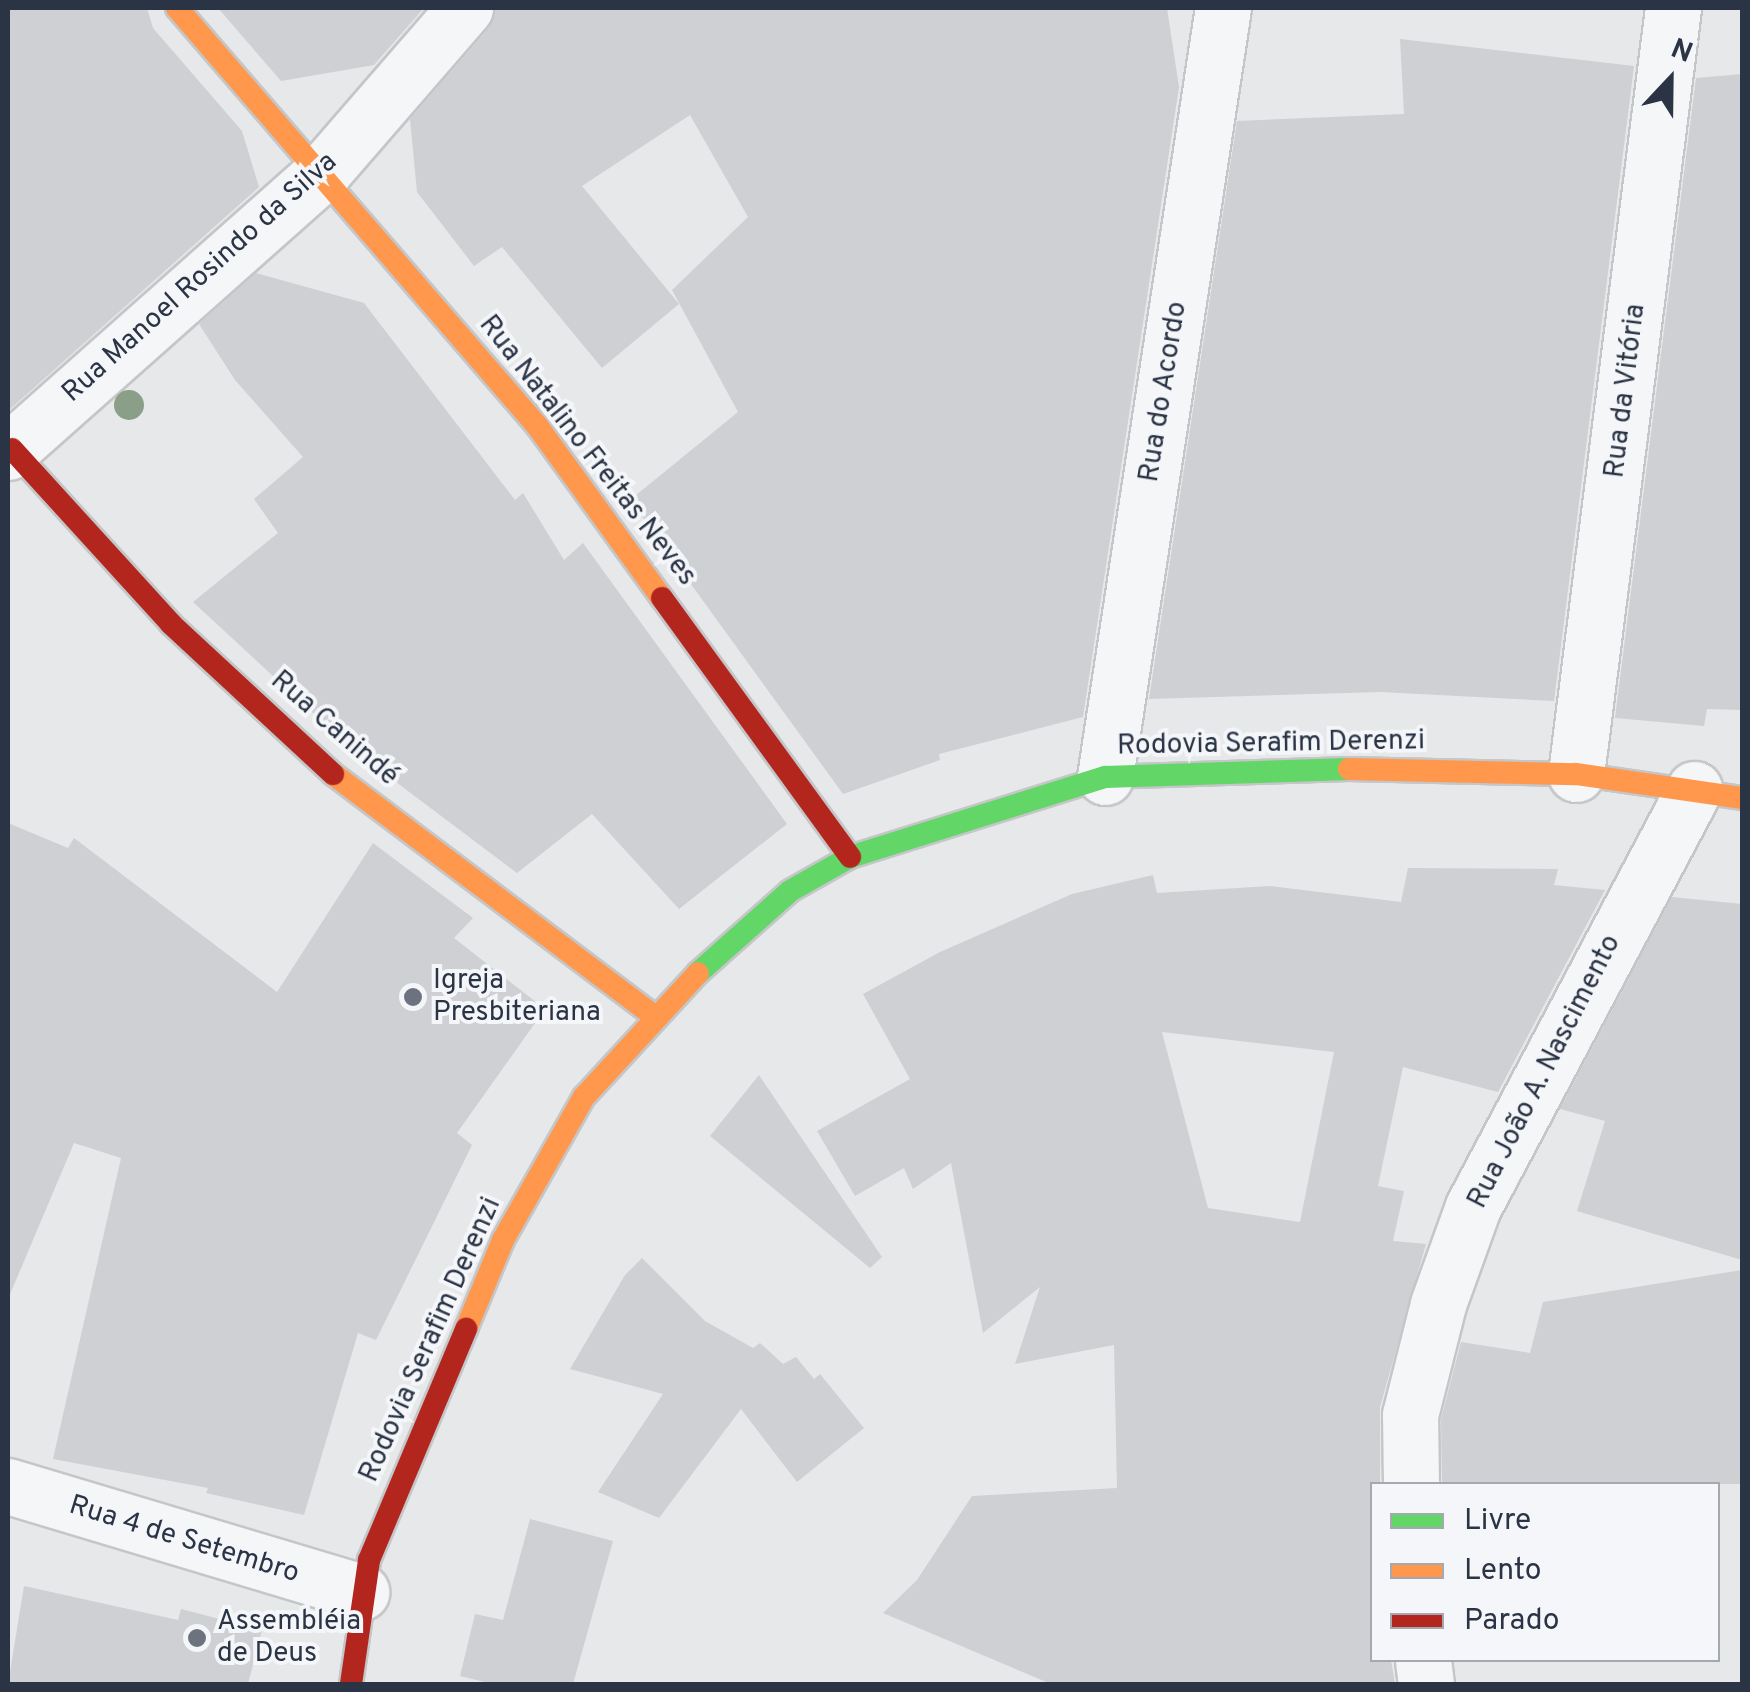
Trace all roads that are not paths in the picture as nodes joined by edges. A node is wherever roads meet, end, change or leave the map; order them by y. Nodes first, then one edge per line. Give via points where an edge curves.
1 (177, 8) edge
2 (465, 8) edge
3 (1222, 8) edge
4 (1673, 8) edge
5 (323, 172) junction
6 (10, 450) edge
7 (1576, 774) junction
8 (1105, 777) junction
9 (1718, 793) edge
10 (850, 857) junction
11 (653, 1014) junction
12 (1411, 1482) edge
13 (8, 1486) edge
14 (360, 1592) junction
15 (351, 1684) edge

1 - 5 street, Rua Natalino Freitas Neves
2 - 5 street, Rua Manoel Rosindo da Silva
3 - 8 street, Rua do Acordo
4 - 7 street, Rua da Vitória
5 - 6 street, Rua Manoel Rosindo da Silva
5 - 10 street, Rua Natalino Freitas Neves via 538,427
6 - 11 street, Rua Canindé via 172,624 332,773
7 - 8 street, Rodovia Serafim Derenzi via 1376,768
7 - 9 street, Rodovia Serafim Derenzi
8 - 10 street, Rodovia Serafim Derenzi
9 - 12 street, Rua João A. Nascimento via 1473,1207 1438,1304 1410,1414
10 - 11 street, Rodovia Serafim Derenzi via 726,941
11 - 14 street, Rodovia Serafim Derenzi via 584,1097 502,1240
13 - 14 street, Rua 4 de Setembro
14 - 15 street, Rodovia Serafim Derenzi

